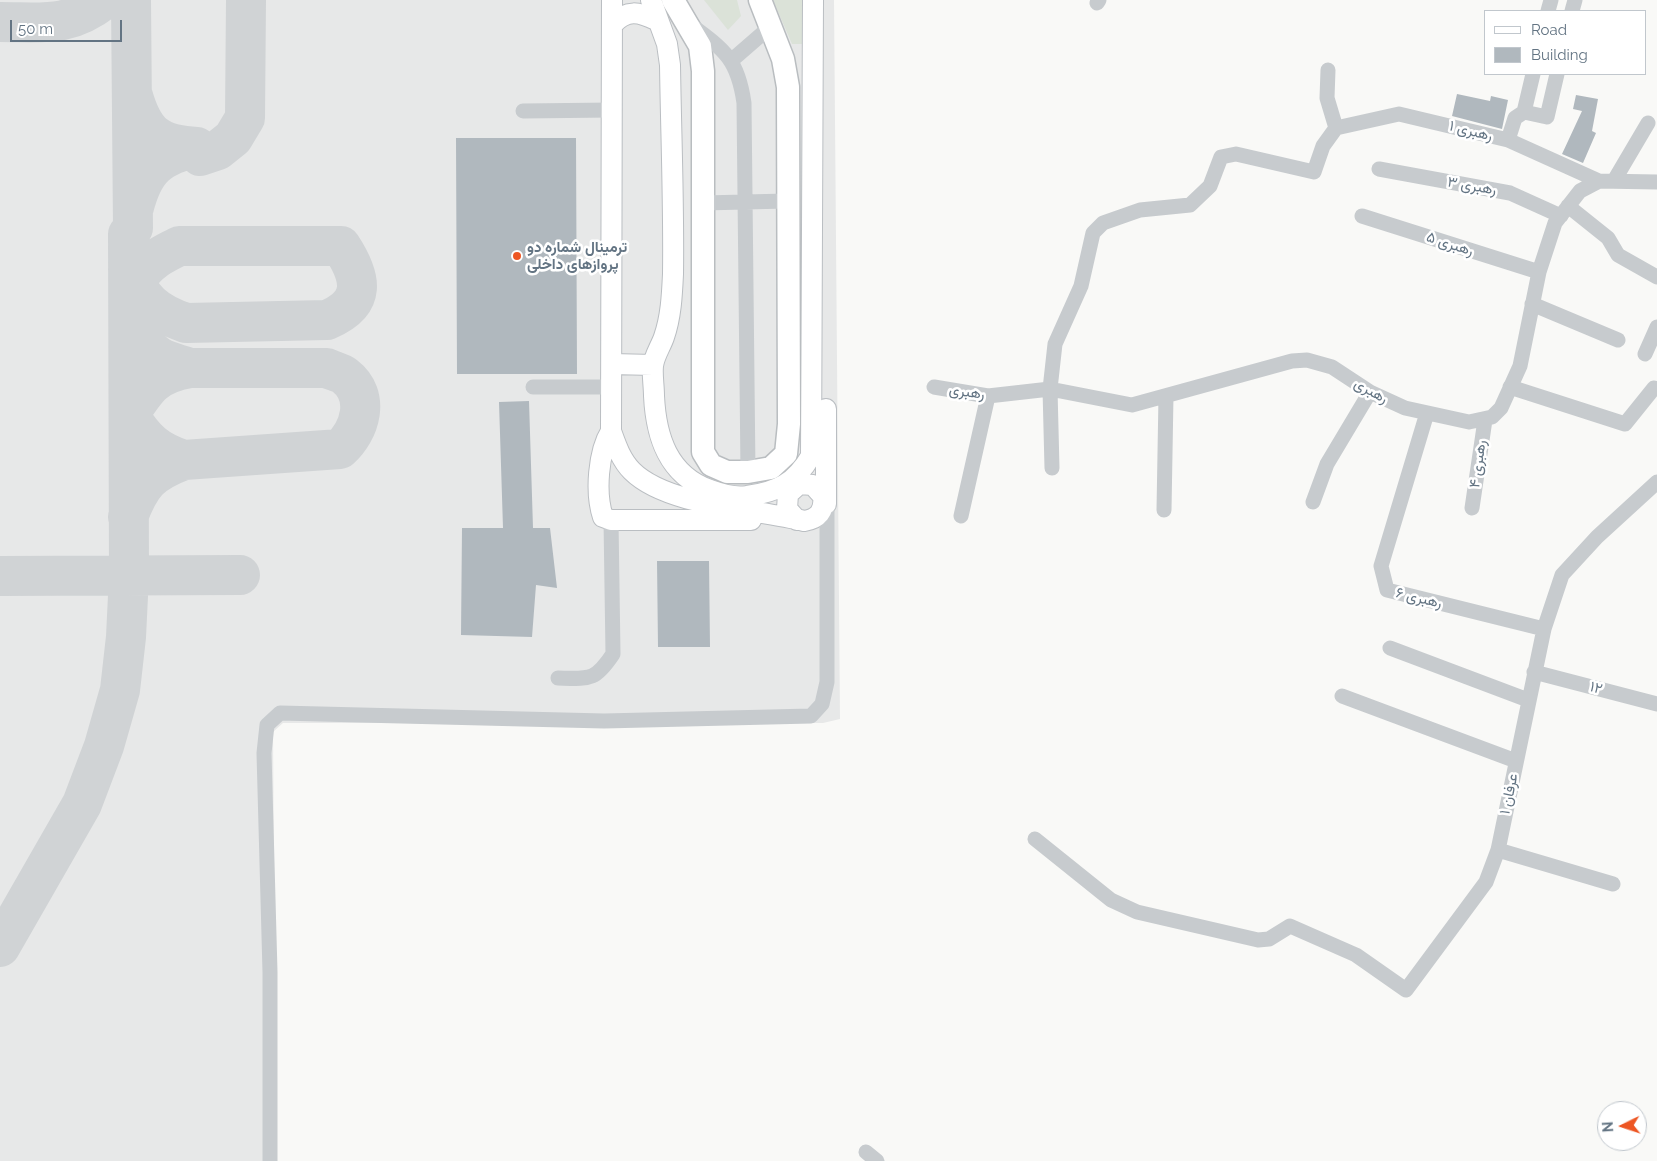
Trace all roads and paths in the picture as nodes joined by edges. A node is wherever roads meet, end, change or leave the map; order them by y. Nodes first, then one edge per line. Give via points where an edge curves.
1 (612, 0) edge
2 (651, 0) edge
3 (674, 0) edge
4 (760, 0) edge
5 (812, 0) edge
6 (816, 0) edge
7 (823, 0) edge
8 (656, 20) junction
9 (688, 23) junction
10 (613, 24) junction
11 (770, 27) junction
12 (823, 27) junction
13 (732, 60) junction
14 (1328, 70) dead end
15 (1533, 75) edge
16 (1557, 75) edge
17 (612, 110) junction
18 (523, 111) dead end
19 (1524, 112) junction
20 (1648, 123) dead end
21 (1336, 128) junction
22 (1508, 140) junction
23 (1379, 169) dead end
24 (1615, 179) junction
25 (1599, 181) junction
26 (1657, 182) edge
27 (787, 201) junction
28 (744, 202) junction
29 (703, 203) junction
30 (1564, 211) junction
31 (1362, 216) dead end
32 (1538, 272) junction
33 (1657, 277) edge
34 (1532, 304) junction
35 (1657, 326) edge
36 (1618, 340) dead end
37 (1645, 354) dead end
38 (612, 364) junction
39 (653, 365) junction
40 (533, 387) dead end
41 (612, 387) junction
42 (934, 387) dead end
43 (1510, 387) junction
44 (1050, 388) junction
45 (1654, 388) dead end
46 (1370, 392) junction
47 (988, 396) junction
48 (1166, 396) junction
49 (1427, 413) junction
50 (1485, 420) junction
51 (611, 431) junction
52 (1052, 468) dead end
53 (748, 472) junction
54 (1657, 482) edge
55 (1313, 502) dead end
56 (826, 504) junction
57 (1472, 508) dead end
58 (1164, 510) dead end
59 (961, 516) dead end
60 (611, 520) junction
61 (797, 520) junction
62 (1544, 629) junction
63 (1390, 648) dead end
64 (1534, 672) junction
65 (558, 678) dead end
66 (1342, 696) dead end
67 (1528, 700) junction
68 (1657, 704) edge
69 (1516, 761) junction
70 (1035, 839) dead end
71 (1498, 850) junction
72 (1613, 884) dead end
73 (270, 1161) edge

1 - 10 main road
2 - 8 main road
3 - 9 highway
4 - 11 highway
5 - 39 main road via 813,428 811,456 801,473 785,486 766,494 744,497 722,494 685,477 670,460 659,438
6 - 12 main road
7 - 12 main road
8 - 10 main road via 634,12 620,16
8 - 39 main road via 667,44 670,65 672,275 670,314
9 - 13 street
9 - 29 highway via 700,46 703,71
10 - 17 main road
11 - 13 street
11 - 27 highway via 783,59 788,87
12 - 56 main road
13 - 28 street via 741,80 744,103
14 - 21 street via 1326,98
15 - 19 street
16 - 19 street via 1547,117
17 - 18 street
17 - 38 main road
19 - 22 street via 1514,118
20 - 24 street
21 - 22 street, رهبری ۱ via 1399,114
21 - 44 street via 1323,146 1314,172 1236,154 1221,157 1210,186 1190,205 1140,210 1103,223 1092,232 1081,286 1055,344
22 - 25 street, رهبری ۱
23 - 30 street, رهبری ۳ via 1510,193
24 - 25 street
24 - 26 street
25 - 30 street via 1580,192
27 - 28 street
27 - 53 highway via 789,424 786,454 771,468
28 - 29 street
28 - 53 street
29 - 53 highway via 703,452 710,465 727,472
30 - 32 street via 1555,223
30 - 33 street, رهبری ۳ via 1608,238 1618,255
31 - 32 street, رهبری ۵
32 - 34 street
34 - 36 street
34 - 43 street via 1520,366
35 - 37 street
38 - 39 main road
38 - 41 main road
40 - 41 street
41 - 51 main road
42 - 47 street, رهبری
43 - 45 street via 1625,424
43 - 50 street via 1500,408
44 - 47 street, رهبری
44 - 48 street, رهبری via 1132,405
44 - 52 street
46 - 48 street, رهبری via 1332,367 1307,360 1292,361
46 - 49 street, رهبری via 1405,408
46 - 55 street via 1327,464
47 - 59 street
48 - 58 street
49 - 50 street, رهبری via 1470,422
49 - 62 street, رهبری ۶ via 1380,566 1387,590
50 - 57 street, رهبری ۴
51 - 60 main road via 601,456 599,506 603,517
51 - 61 main road via 618,452 632,472 651,485 676,496
54 - 62 street, عرفان ۱ via 1597,537 1562,575
56 - 61 main road via 818,517
56 - 61 main road via 813,485 806,483 792,488 786,501 787,509
56 - 73 street via 827,682 822,704 811,716 604,721 280,713 266,725
60 - 61 main road
60 - 65 street via 614,654 602,670 587,679
62 - 64 street, عرفان ۱
63 - 67 street
64 - 67 street, عرفان ۱
64 - 68 street, ۱۲
66 - 69 street
67 - 69 street, عرفان ۱
69 - 71 street, عرفان ۱
70 - 71 street, عرفان ۱ via 1112,900 1137,912 1258,940 1268,939 1290,926 1356,955 1406,990 1486,882
71 - 72 street

